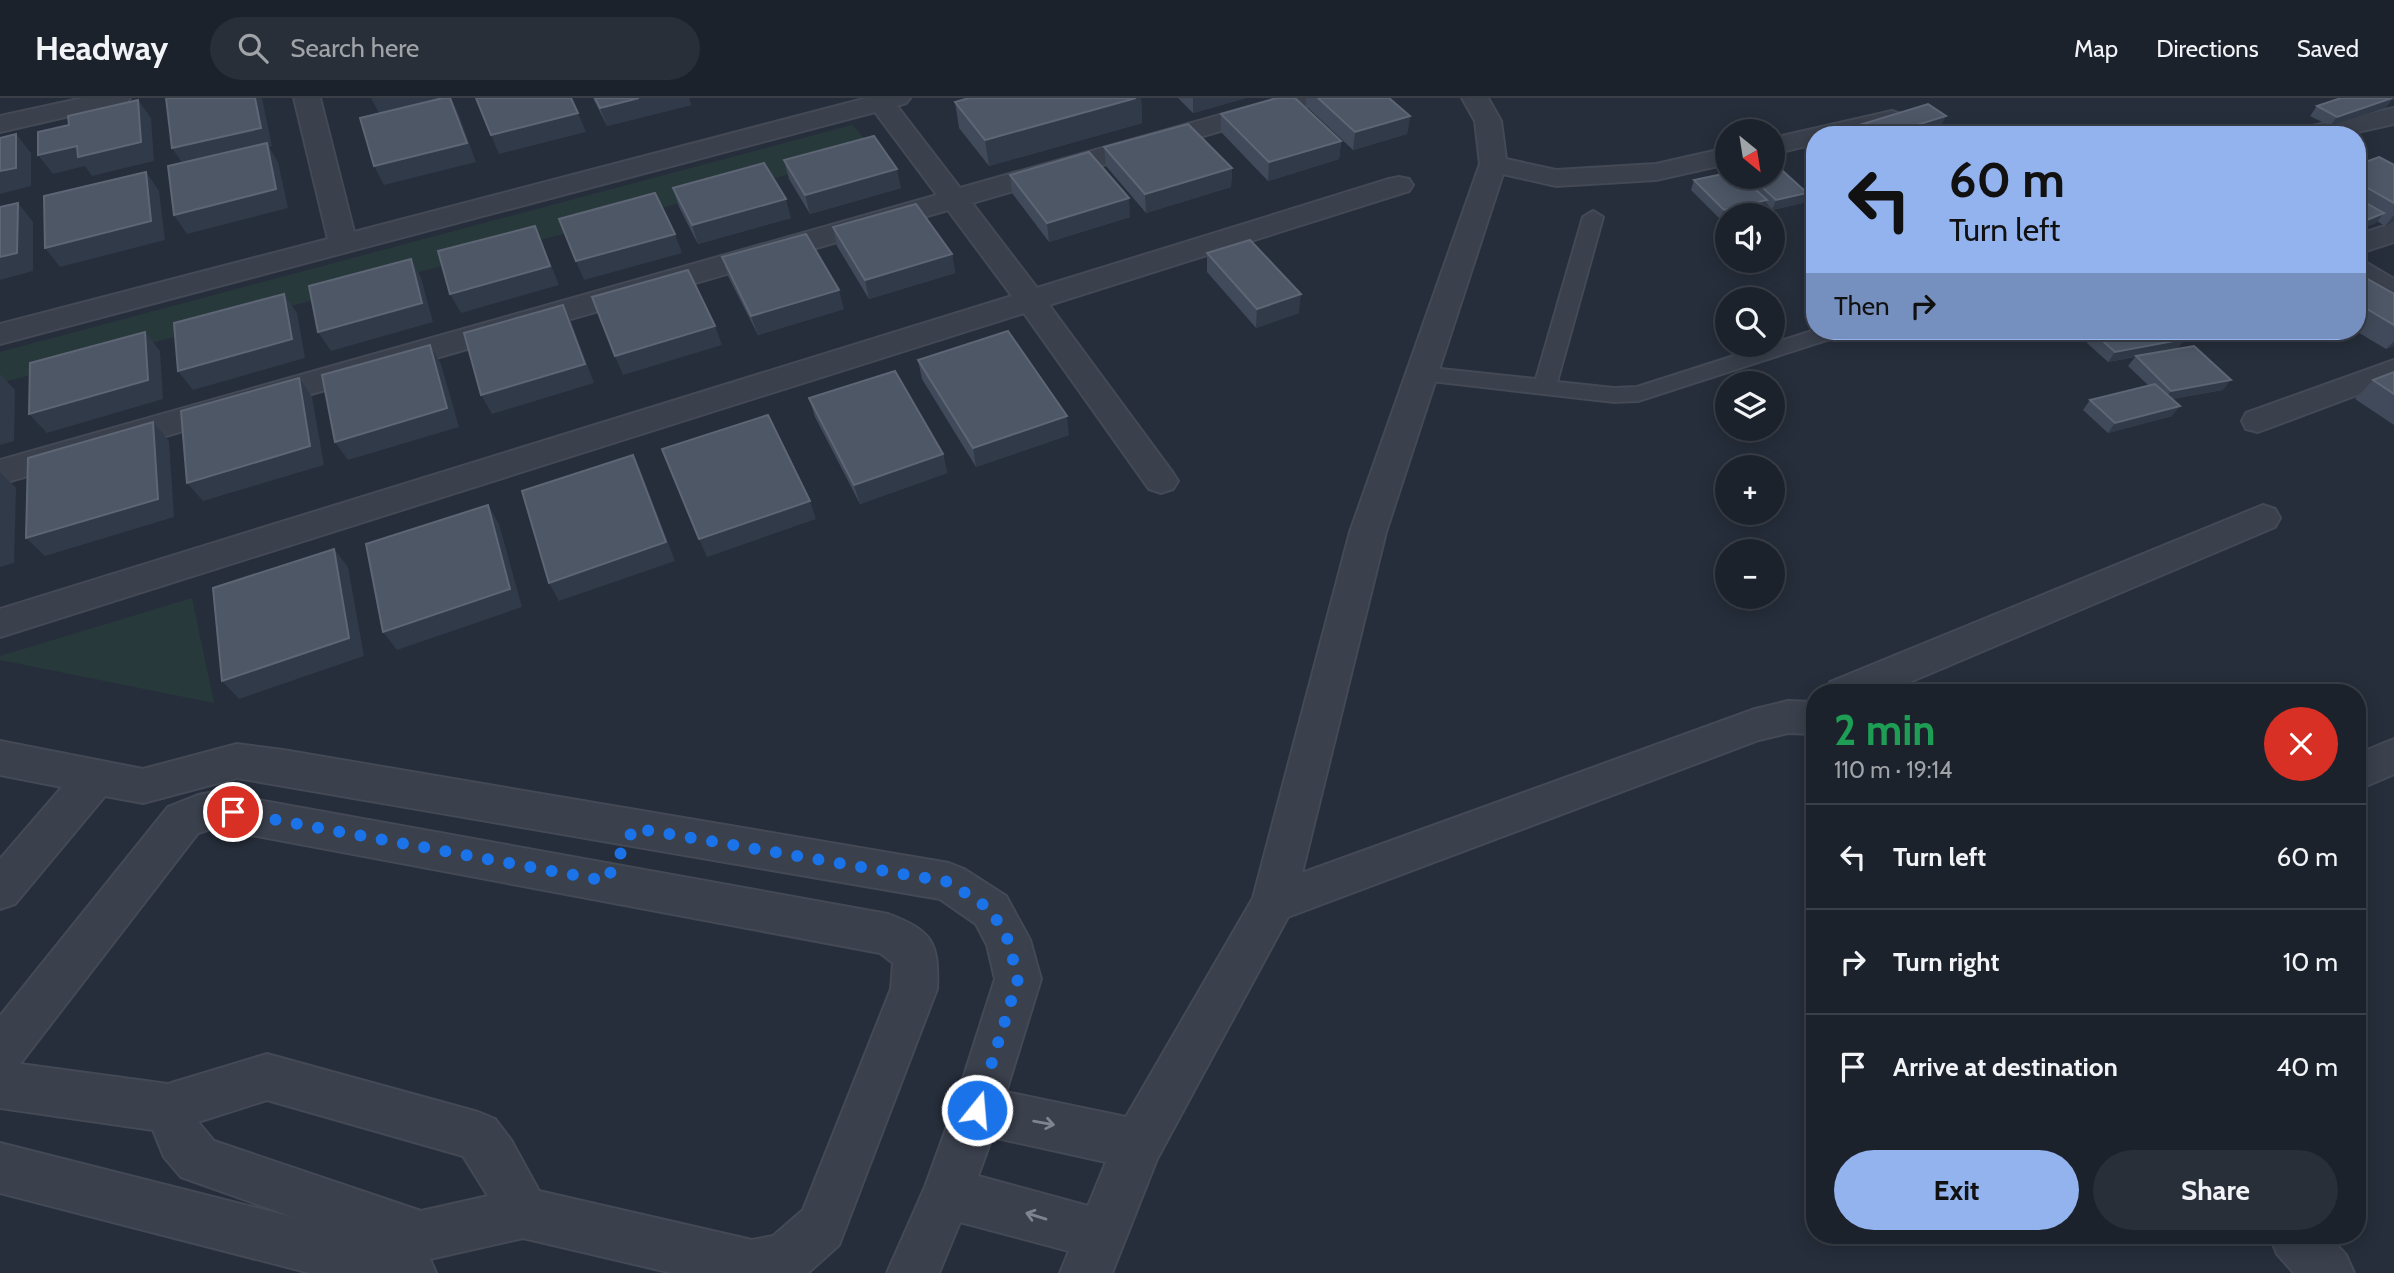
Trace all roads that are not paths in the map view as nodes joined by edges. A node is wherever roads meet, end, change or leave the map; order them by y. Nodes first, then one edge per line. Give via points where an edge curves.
1 (117, 98) edge
2 (307, 98) edge
3 (1308, 98) edge
4 (1475, 98) edge
5 (889, 100) edge
6 (1921, 113) edge
7 (2394, 117) edge
8 (0, 124) edge
9 (1862, 126) edge
10 (2351, 126) edge
11 (1806, 138) edge
12 (1785, 143) edge
13 (1715, 159) edge
14 (1493, 164) junction
15 (1399, 185) dead end
16 (953, 199) junction
17 (1593, 217) dead end
18 (2394, 232) edge
19 (2366, 242) edge
20 (343, 243) junction
21 (2366, 275) edge
22 (2394, 292) edge
23 (1031, 301) junction
24 (0, 334) edge
25 (1806, 339) edge
26 (2394, 370) edge
27 (1422, 374) junction
28 (1545, 387) junction
29 (2258, 421) dead end
30 (0, 472) edge
31 (1161, 481) dead end
32 (2263, 518) dead end
33 (0, 623) edge
34 (1866, 684) edge
35 (1806, 718) edge
36 (2394, 755) edge
37 (0, 758) edge
38 (2366, 769) edge
39 (96, 777) junction
40 (634, 828) junction
41 (606, 881) junction
42 (0, 890) edge
43 (1273, 902) junction
44 (0, 1053) edge
45 (0, 1085) edge
46 (168, 1108) junction
47 (977, 1110) junction
48 (1138, 1144) junction
49 (0, 1168) edge
50 (947, 1194) junction
51 (337, 1207) junction
52 (523, 1213) junction
53 (2302, 1244) edge
54 (309, 1247) junction
55 (1093, 1254) edge
56 (410, 1273) edge
57 (914, 1273) edge
58 (2328, 1273) edge

1 - 8 street
2 - 20 street
3 - 16 street
4 - 14 street via 1488,121
5 - 16 street
5 - 20 street
6 - 9 street
7 - 10 street
11 - 12 street
13 - 14 street via 1656,172 1556,178
14 - 27 street
15 - 23 street
16 - 23 street
16 - 30 street
17 - 28 lane
18 - 19 street
20 - 24 street
21 - 22 street
23 - 31 street
23 - 33 street
25 - 28 lane via 1638,394
26 - 29 street
27 - 28 lane
27 - 43 street via 1368,532
32 - 34 street
35 - 43 street via 1755,725
36 - 38 street
37 - 39 street
39 - 40 street via 143,786 237,761
39 - 42 street
40 - 41 street
40 - 47 street via 949,882 991,910 1008,940 1018,979
41 - 44 street via 233,812 198,813 183,820
41 - 52 street via 888,934 916,957 914,989 821,1227 793,1255 774,1264 752,1266
43 - 48 street
45 - 46 street
46 - 51 street via 180,1140 198,1160
46 - 52 street via 267,1077 478,1136
47 -> 48 street
47 - 50 street
48 - 55 street
49 - 54 street
55 -> 50 street via 1026,1213
50 - 57 street
51 - 52 street via 421,1236
51 - 54 street
53 - 58 street
54 - 56 street

